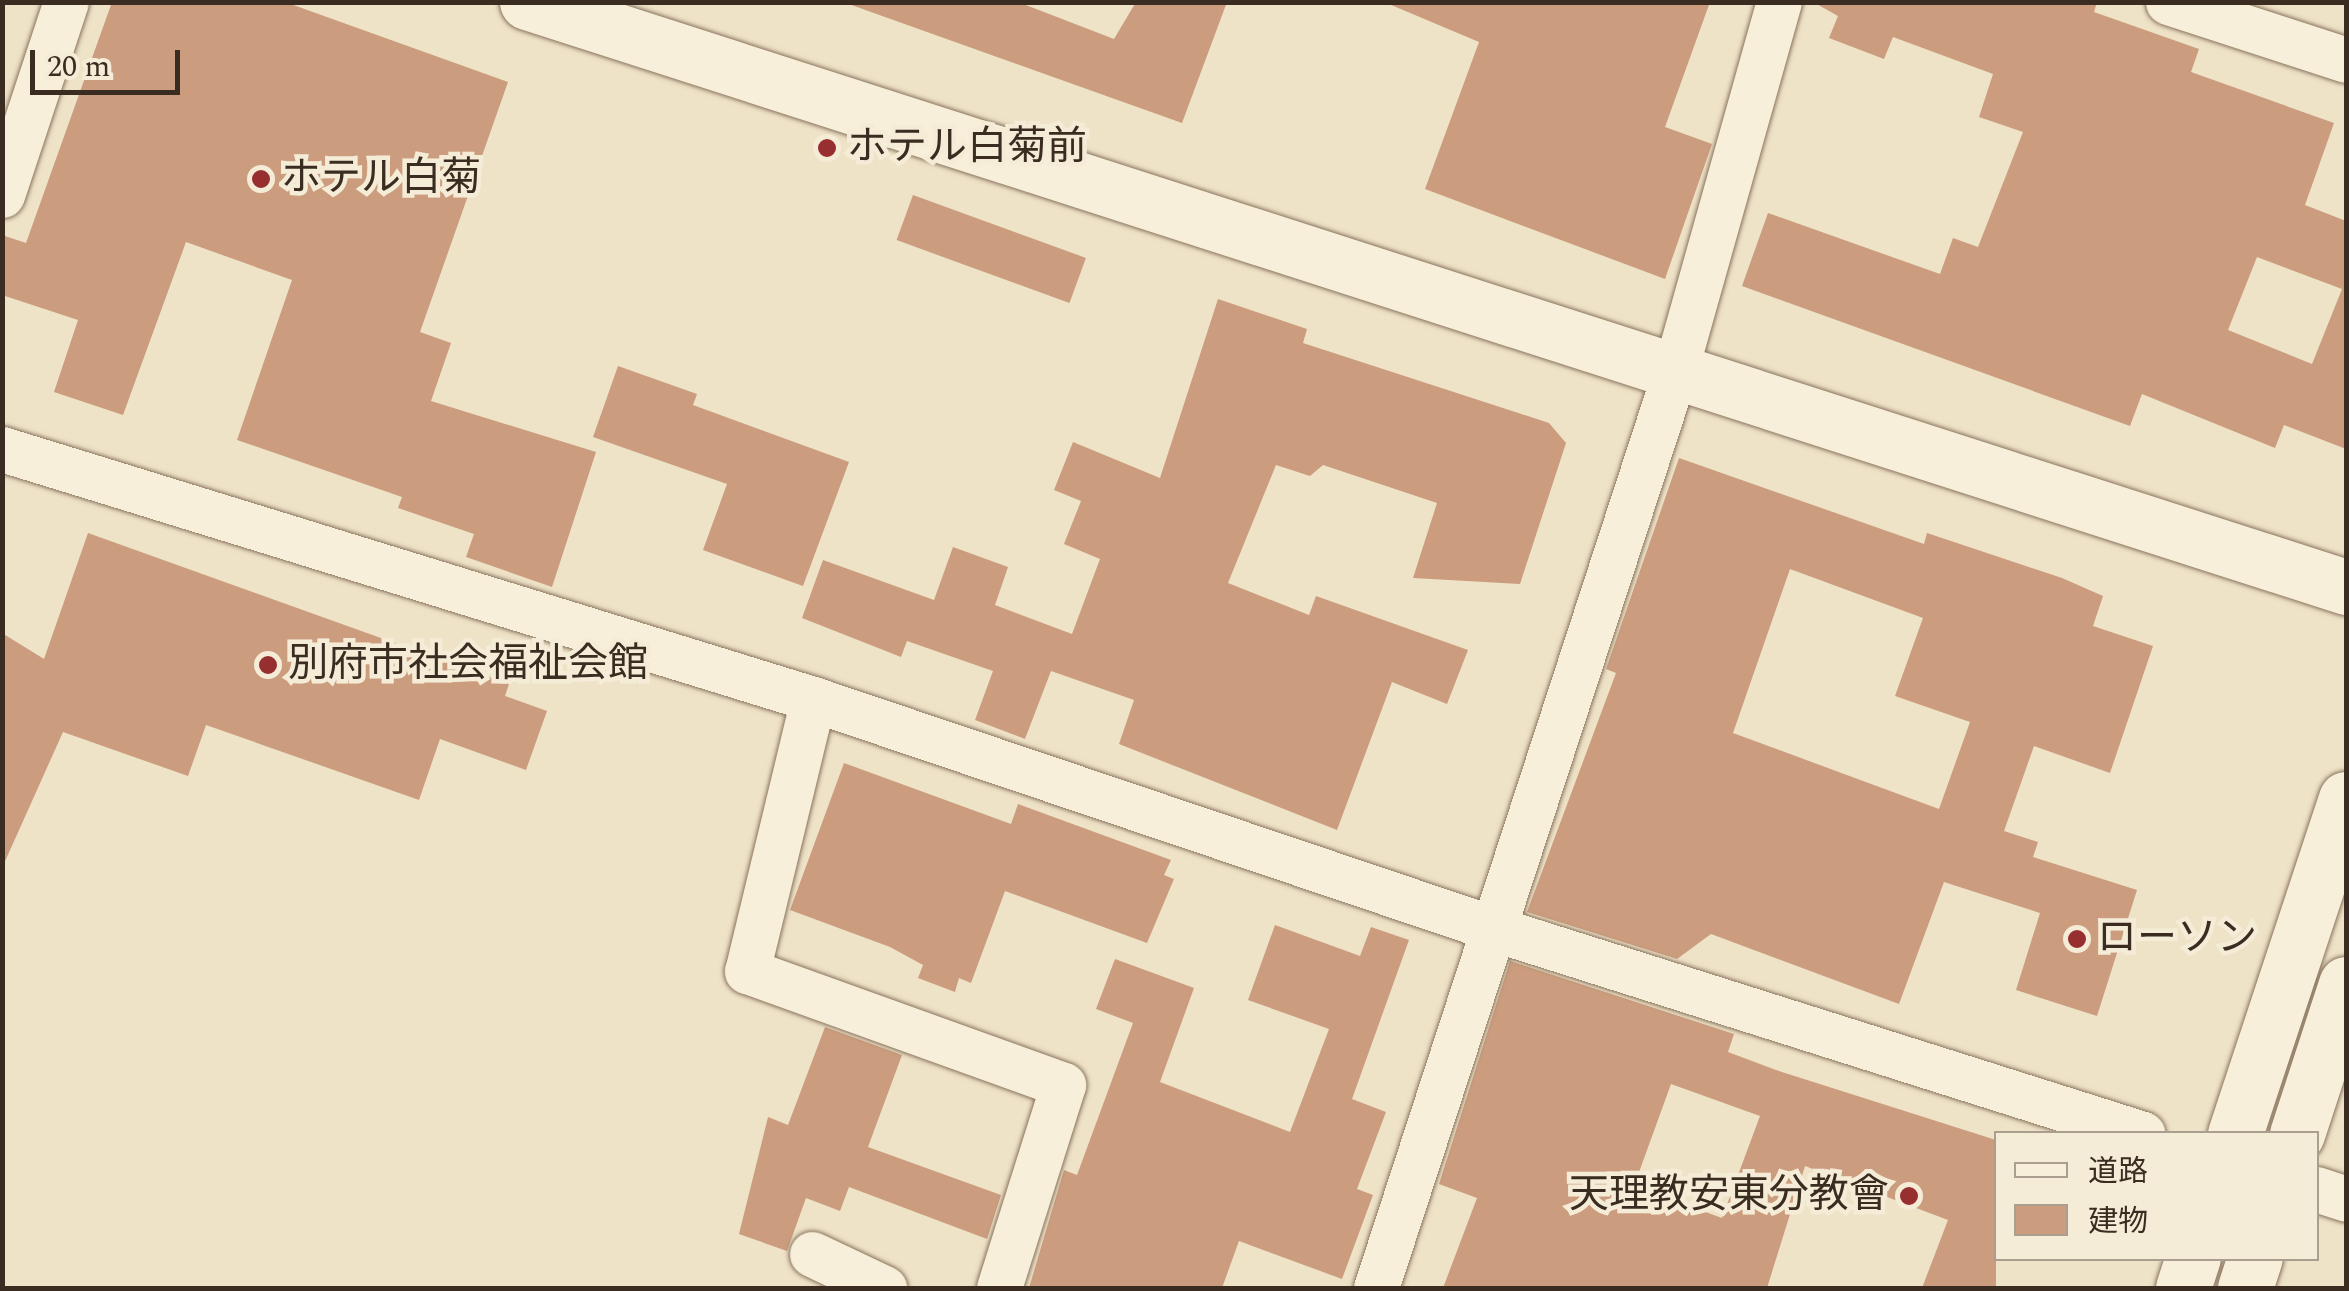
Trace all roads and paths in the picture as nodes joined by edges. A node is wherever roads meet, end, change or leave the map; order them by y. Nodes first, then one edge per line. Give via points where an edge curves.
1 (66, 2) edge
2 (528, 2) edge
3 (1778, 2) edge
4 (2168, 2) edge
5 (2346, 60) edge
6 (2, 195) edge
7 (1674, 375) junction
8 (2, 449) edge
9 (2346, 586) edge
10 (813, 699) junction
11 (2346, 799) edge
12 (1498, 930) junction
13 (2346, 984) edge
14 (2134, 1131) edge
15 (2236, 1131) edge
16 (2298, 1131) edge
17 (2319, 1191) edge
18 (2346, 1199) edge
19 (812, 1254) dead end
20 (2192, 1261) edge
21 (2254, 1261) edge
22 (884, 1288) edge
23 (999, 1288) edge
24 (1376, 1288) edge
25 (2182, 1288) edge
26 (2245, 1288) edge

1 - 6 street
2 - 7 street
3 - 7 street
4 - 5 street
7 - 9 street
7 - 12 street
8 - 10 street
10 - 12 street
10 - 23 street via 747,971 1063,1084
11 - 15 street
12 - 14 street
12 - 24 street
13 - 16 street
17 - 18 street
19 - 22 street
20 - 25 street
21 - 26 street

